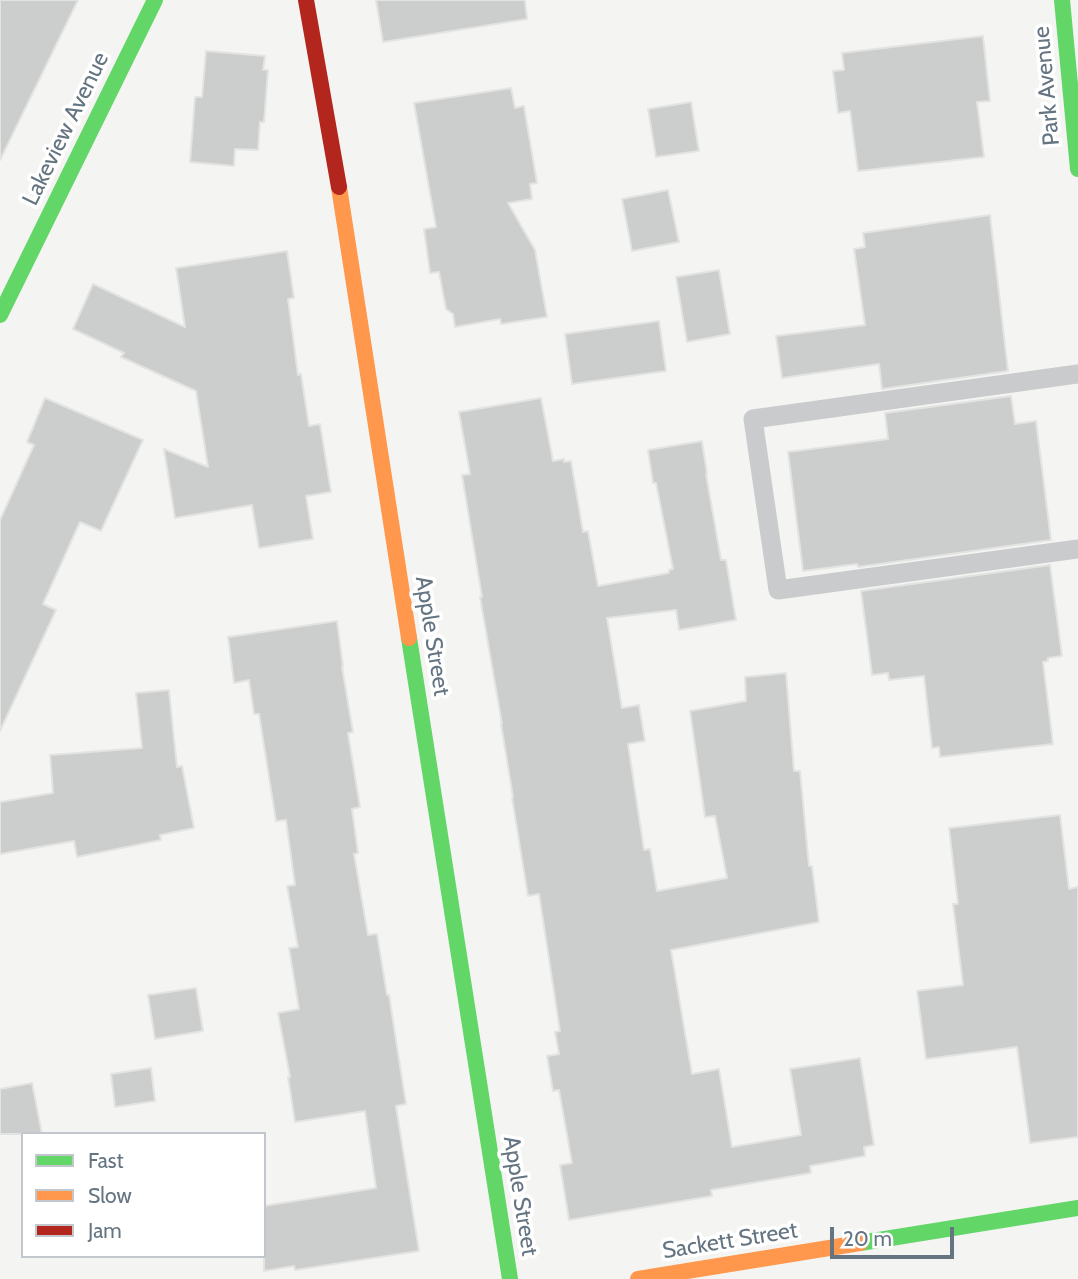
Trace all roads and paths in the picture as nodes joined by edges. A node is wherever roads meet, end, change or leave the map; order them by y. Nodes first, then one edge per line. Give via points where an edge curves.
1 (155, 0) edge
2 (306, 0) edge
3 (1062, 0) edge
4 (1078, 169) edge
5 (0, 315) edge
6 (1078, 374) edge
7 (1078, 549) edge
8 (1078, 1208) edge
9 (510, 1279) edge
10 (638, 1279) edge

1 - 5 street, Lakeview Avenue
2 - 9 street, Apple Street
3 - 4 street, Park Avenue
6 - 7 lane via 753,419 778,590
8 - 10 street, Sackett Street

